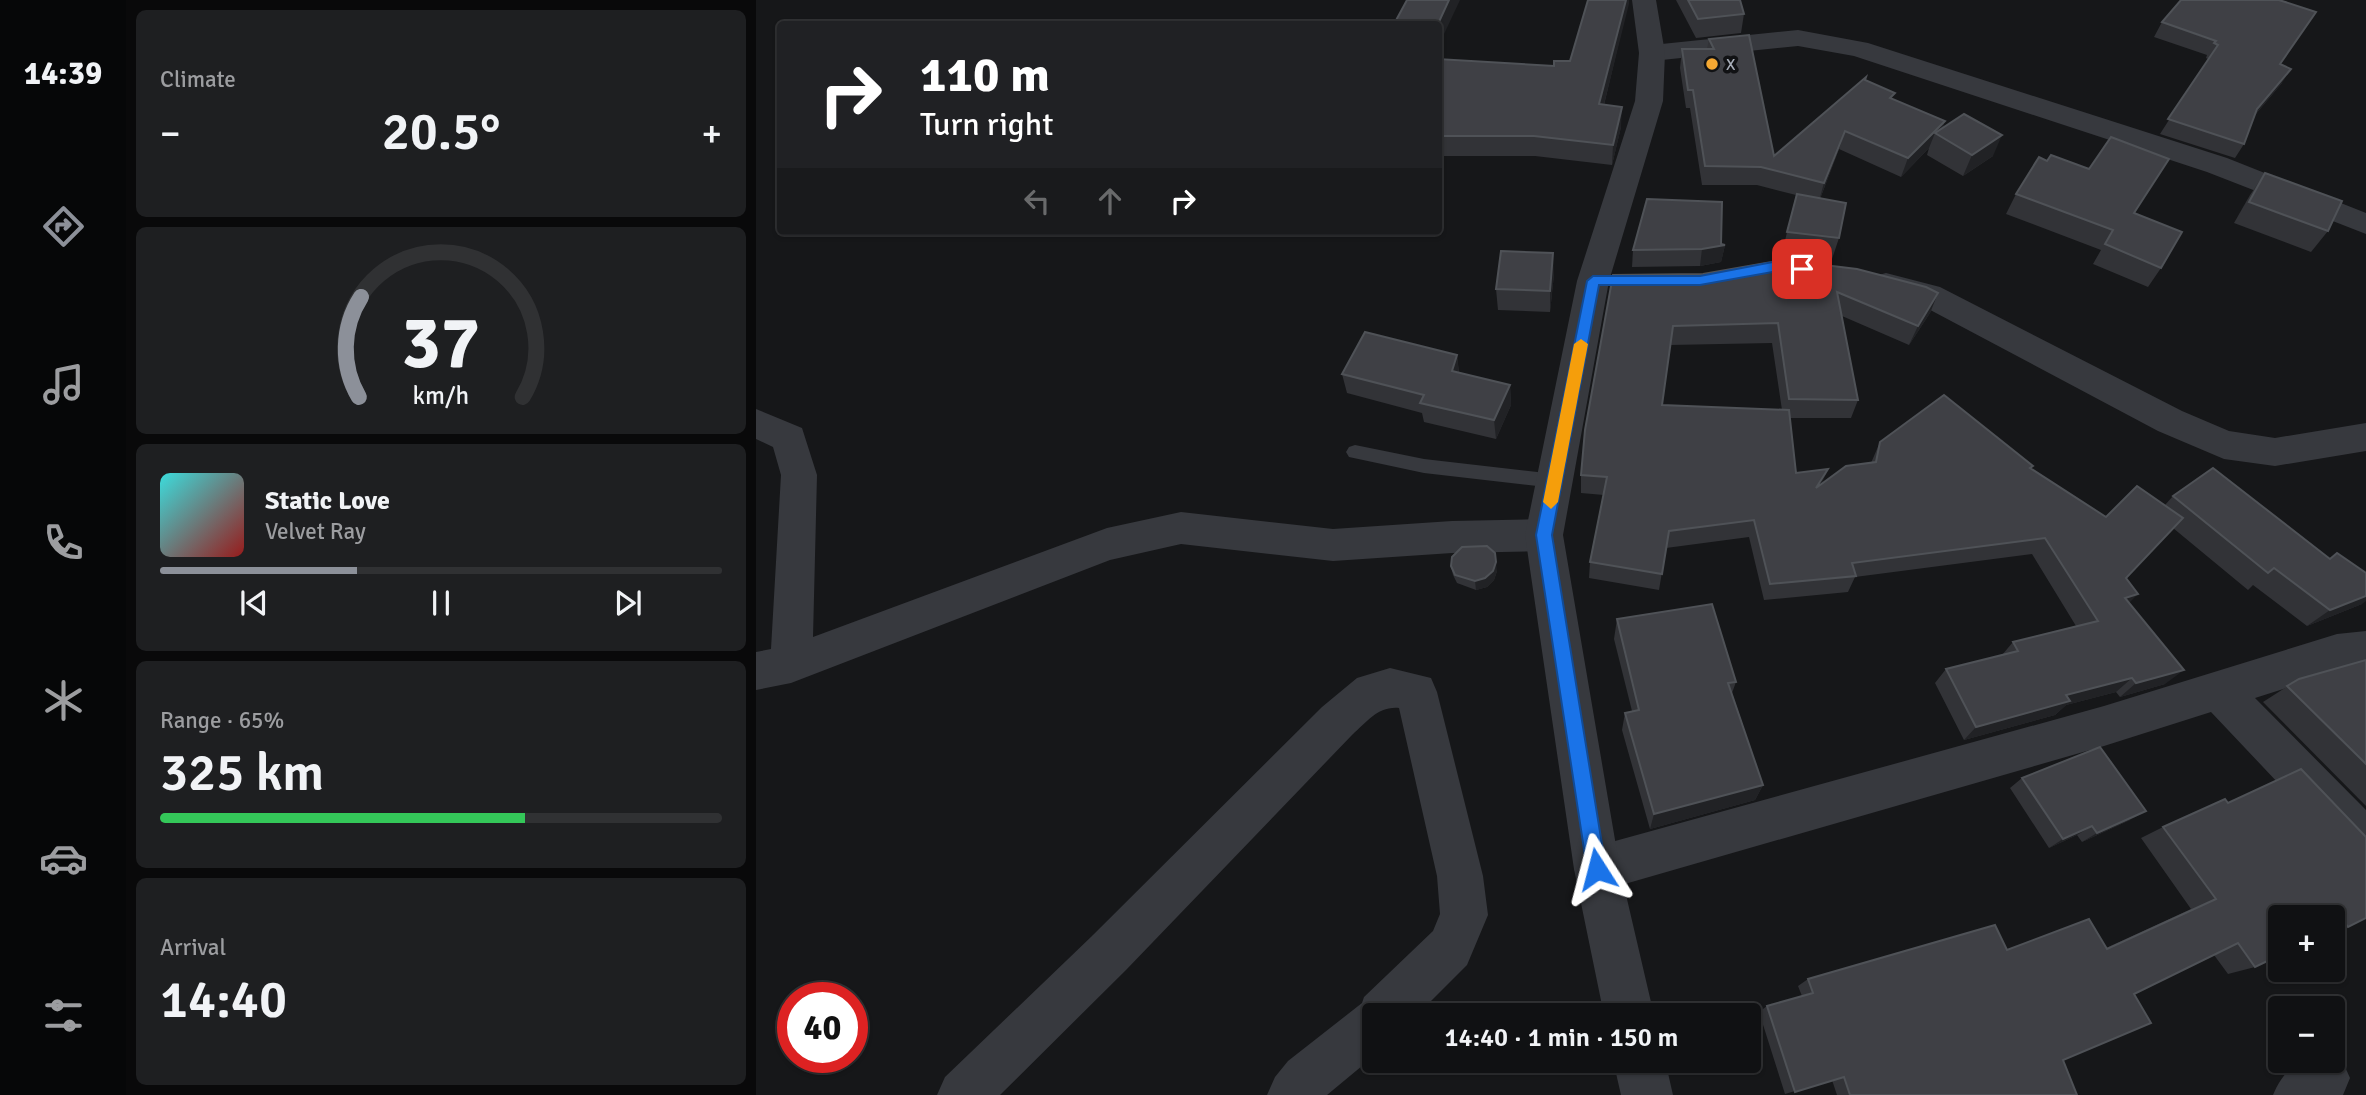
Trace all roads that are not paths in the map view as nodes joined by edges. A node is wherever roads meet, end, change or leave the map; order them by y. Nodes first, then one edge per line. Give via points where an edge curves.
1 (1644, 0) edge
2 (1652, 52) junction
3 (2366, 224) edge
4 (1851, 275) edge
5 (756, 423) edge
6 (2366, 437) edge
7 (1355, 452) dead end
8 (1555, 481) junction
9 (1544, 535) junction
10 (2366, 650) edge
11 (774, 667) edge
12 (2218, 690) junction
13 (2366, 843) edge
14 (1597, 869) junction
15 (1394, 1003) edge
16 (1626, 1003) edge
17 (1362, 1033) edge
18 (1642, 1073) edge
19 (963, 1095) edge
20 (1293, 1095) edge
21 (1647, 1095) edge

1 - 2 street
2 - 3 street via 1798,38 1859,49 2217,165
2 - 8 street via 1650,101
4 - 6 street via 1929,295 2224,445 2275,452
5 - 11 street via 789,438 799,475
7 - 8 lane via 1424,466
8 - 9 street
9 - 11 street via 1333,545 1181,528 1107,544
9 - 14 street
10 - 12 street via 2337,653
12 - 13 street
12 - 14 street
14 - 16 street
15 - 19 street via 1450,948 1464,915 1461,876 1416,692 1394,686 1376,689 1337,721
17 - 20 street
18 - 21 street

